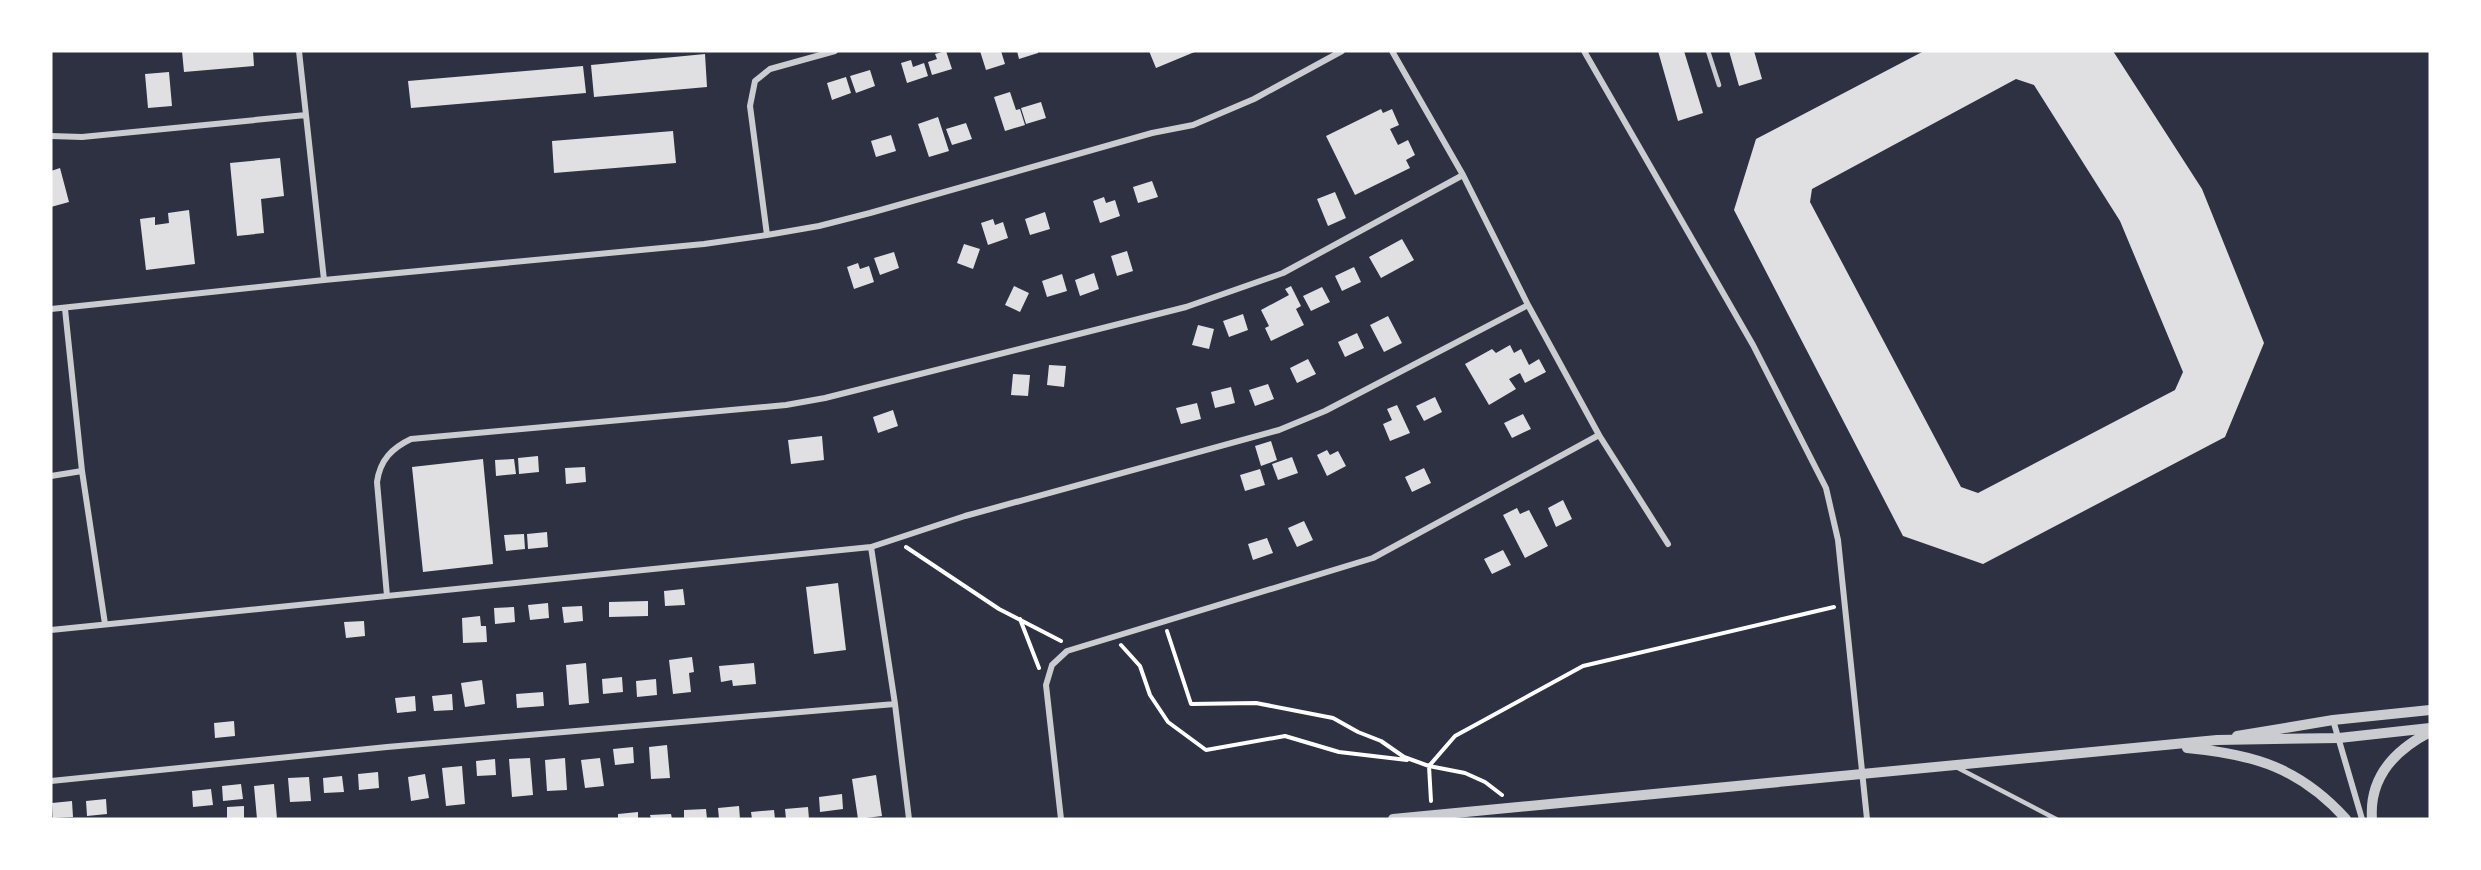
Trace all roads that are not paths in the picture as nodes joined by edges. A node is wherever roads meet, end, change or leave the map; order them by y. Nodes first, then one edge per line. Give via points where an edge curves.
1 (299, 51) edge
2 (835, 51) edge
3 (1342, 51) edge
4 (1392, 51) edge
5 (1584, 51) edge
6 (1708, 51) edge
7 (1719, 85) dead end
8 (306, 115) junction
9 (51, 136) edge
10 (1463, 175) junction
11 (767, 235) junction
12 (324, 280) junction
13 (1528, 305) junction
14 (51, 309) edge
15 (65, 309) junction
16 (1599, 435) junction
17 (82, 471) junction
18 (51, 476) edge
19 (1668, 543) dead end
20 (871, 547) junction
21 (387, 596) junction
22 (105, 624) junction
23 (51, 630) edge
24 (895, 704) junction
25 (2430, 710) edge
26 (2333, 720) junction
27 (2430, 730) edge
28 (2339, 738) junction
29 (2217, 740) junction
30 (2159, 746) junction
31 (1953, 766) junction
32 (1862, 774) junction
33 (51, 781) edge
34 (909, 819) edge
35 (1061, 819) edge
36 (1393, 819) edge
37 (1867, 819) edge
38 (2056, 819) edge
39 (2346, 819) edge
40 (2362, 819) edge
41 (2372, 819) edge

1 - 8 street
2 - 11 street via 770,69 755,81 750,106
3 - 11 street via 1254,99 1193,125 819,226
4 - 10 street
5 - 32 street via 1754,345 1818,470 1834,513
6 - 7 lane
8 - 9 street via 81,137
8 - 12 street
10 - 13 street
10 - 21 street via 1283,273 1235,291 1186,307 825,398 786,405 411,439 398,445 379,468
11 - 12 street
12 - 15 street
13 - 16 street
13 - 20 street via 1325,411 1279,430 965,516
14 - 15 street
15 - 17 street
16 - 19 street
16 - 35 street via 1373,558 1067,651 1052,665 1046,685
17 - 18 street
17 - 22 street
20 - 21 street
20 - 24 street
21 - 22 street
22 - 23 street
24 - 33 street via 387,747
24 - 34 street
25 - 26 street
26 - 28 street
26 - 29 street
27 - 28 street
27 - 41 street via 2410,742 2384,767 2377,783
28 - 29 street
28 - 40 street
29 - 30 street
30 - 31 street
30 - 39 street via 2225,752 2264,763 2313,786
31 - 32 street
31 - 38 lane
32 - 36 street
32 - 37 street

